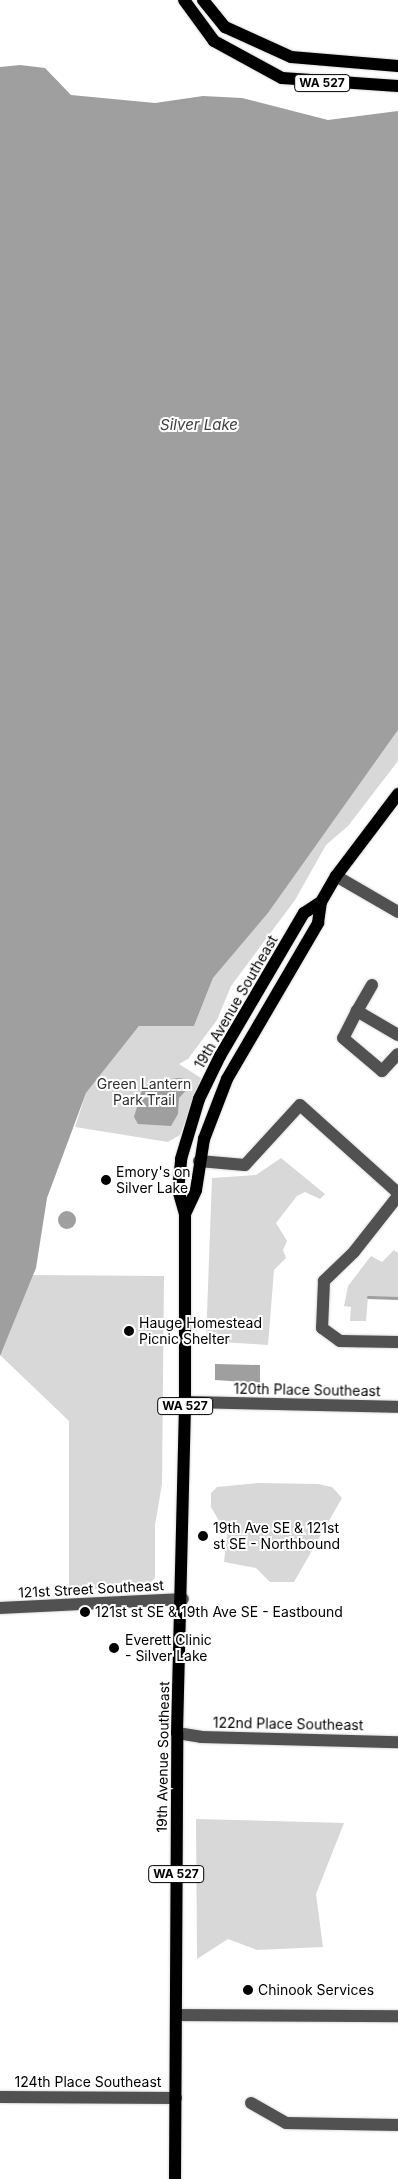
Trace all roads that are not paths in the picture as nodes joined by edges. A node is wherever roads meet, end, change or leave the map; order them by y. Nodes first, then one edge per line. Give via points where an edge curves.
1 (184, 0) edge
2 (203, 0) edge
3 (398, 66) edge
4 (398, 86) edge
5 (398, 794) edge
6 (336, 876) junction
7 (321, 902) junction
8 (398, 912) edge
9 (372, 985) dead end
10 (357, 1011) junction
11 (398, 1035) edge
12 (398, 1054) edge
13 (199, 1161) junction
14 (398, 1194) edge
15 (185, 1214) junction
16 (398, 1342) edge
17 (185, 1402) junction
18 (398, 1407) edge
19 (183, 1598) junction
20 (0, 1608) edge
21 (177, 1733) junction
22 (398, 1742) edge
23 (176, 2014) junction
24 (398, 2016) edge
25 (0, 2097) edge
26 (176, 2098) junction
27 (251, 2102) dead end
28 (398, 2125) edge
29 (175, 2179) edge

1 - 4 main road, WA 527 via 214,41 282,78
2 - 3 main road, WA 527 via 225,27 291,57
5 - 6 main road, 19th Avenue Southeast / WA 527
6 - 7 main road, 19th Avenue Southeast / WA 527
6 - 8 street
7 - 13 main road, 19th Avenue Southeast / WA 527 via 318,923 227,1079
7 - 15 main road, 19th Avenue Southeast / WA 527 via 304,912 199,1099 181,1159 178,1190
9 - 10 street
10 - 11 street
10 - 12 street via 343,1034 344,1042 382,1071
13 - 14 street via 245,1165 300,1106
13 - 15 main road, 19th Avenue Southeast / WA 527 via 196,1190
14 - 16 street via 354,1252 324,1281 322,1328 340,1341
15 - 17 main road, 19th Avenue Southeast / WA 527
17 - 18 street, 120th Place Southeast
17 - 19 main road, 19th Avenue Southeast / WA 527
19 - 20 street, 121st Street Southeast
19 - 21 main road, 19th Avenue Southeast / WA 527
21 - 22 street, 122nd Place Southeast via 201,1738
21 - 23 main road, 19th Avenue Southeast / WA 527
23 - 24 street
23 - 26 main road, 19th Avenue Southeast / WA 527
25 - 26 street, 124th Place Southeast
26 - 29 main road, 19th Avenue Southeast / WA 527
27 - 28 street via 286,2124

